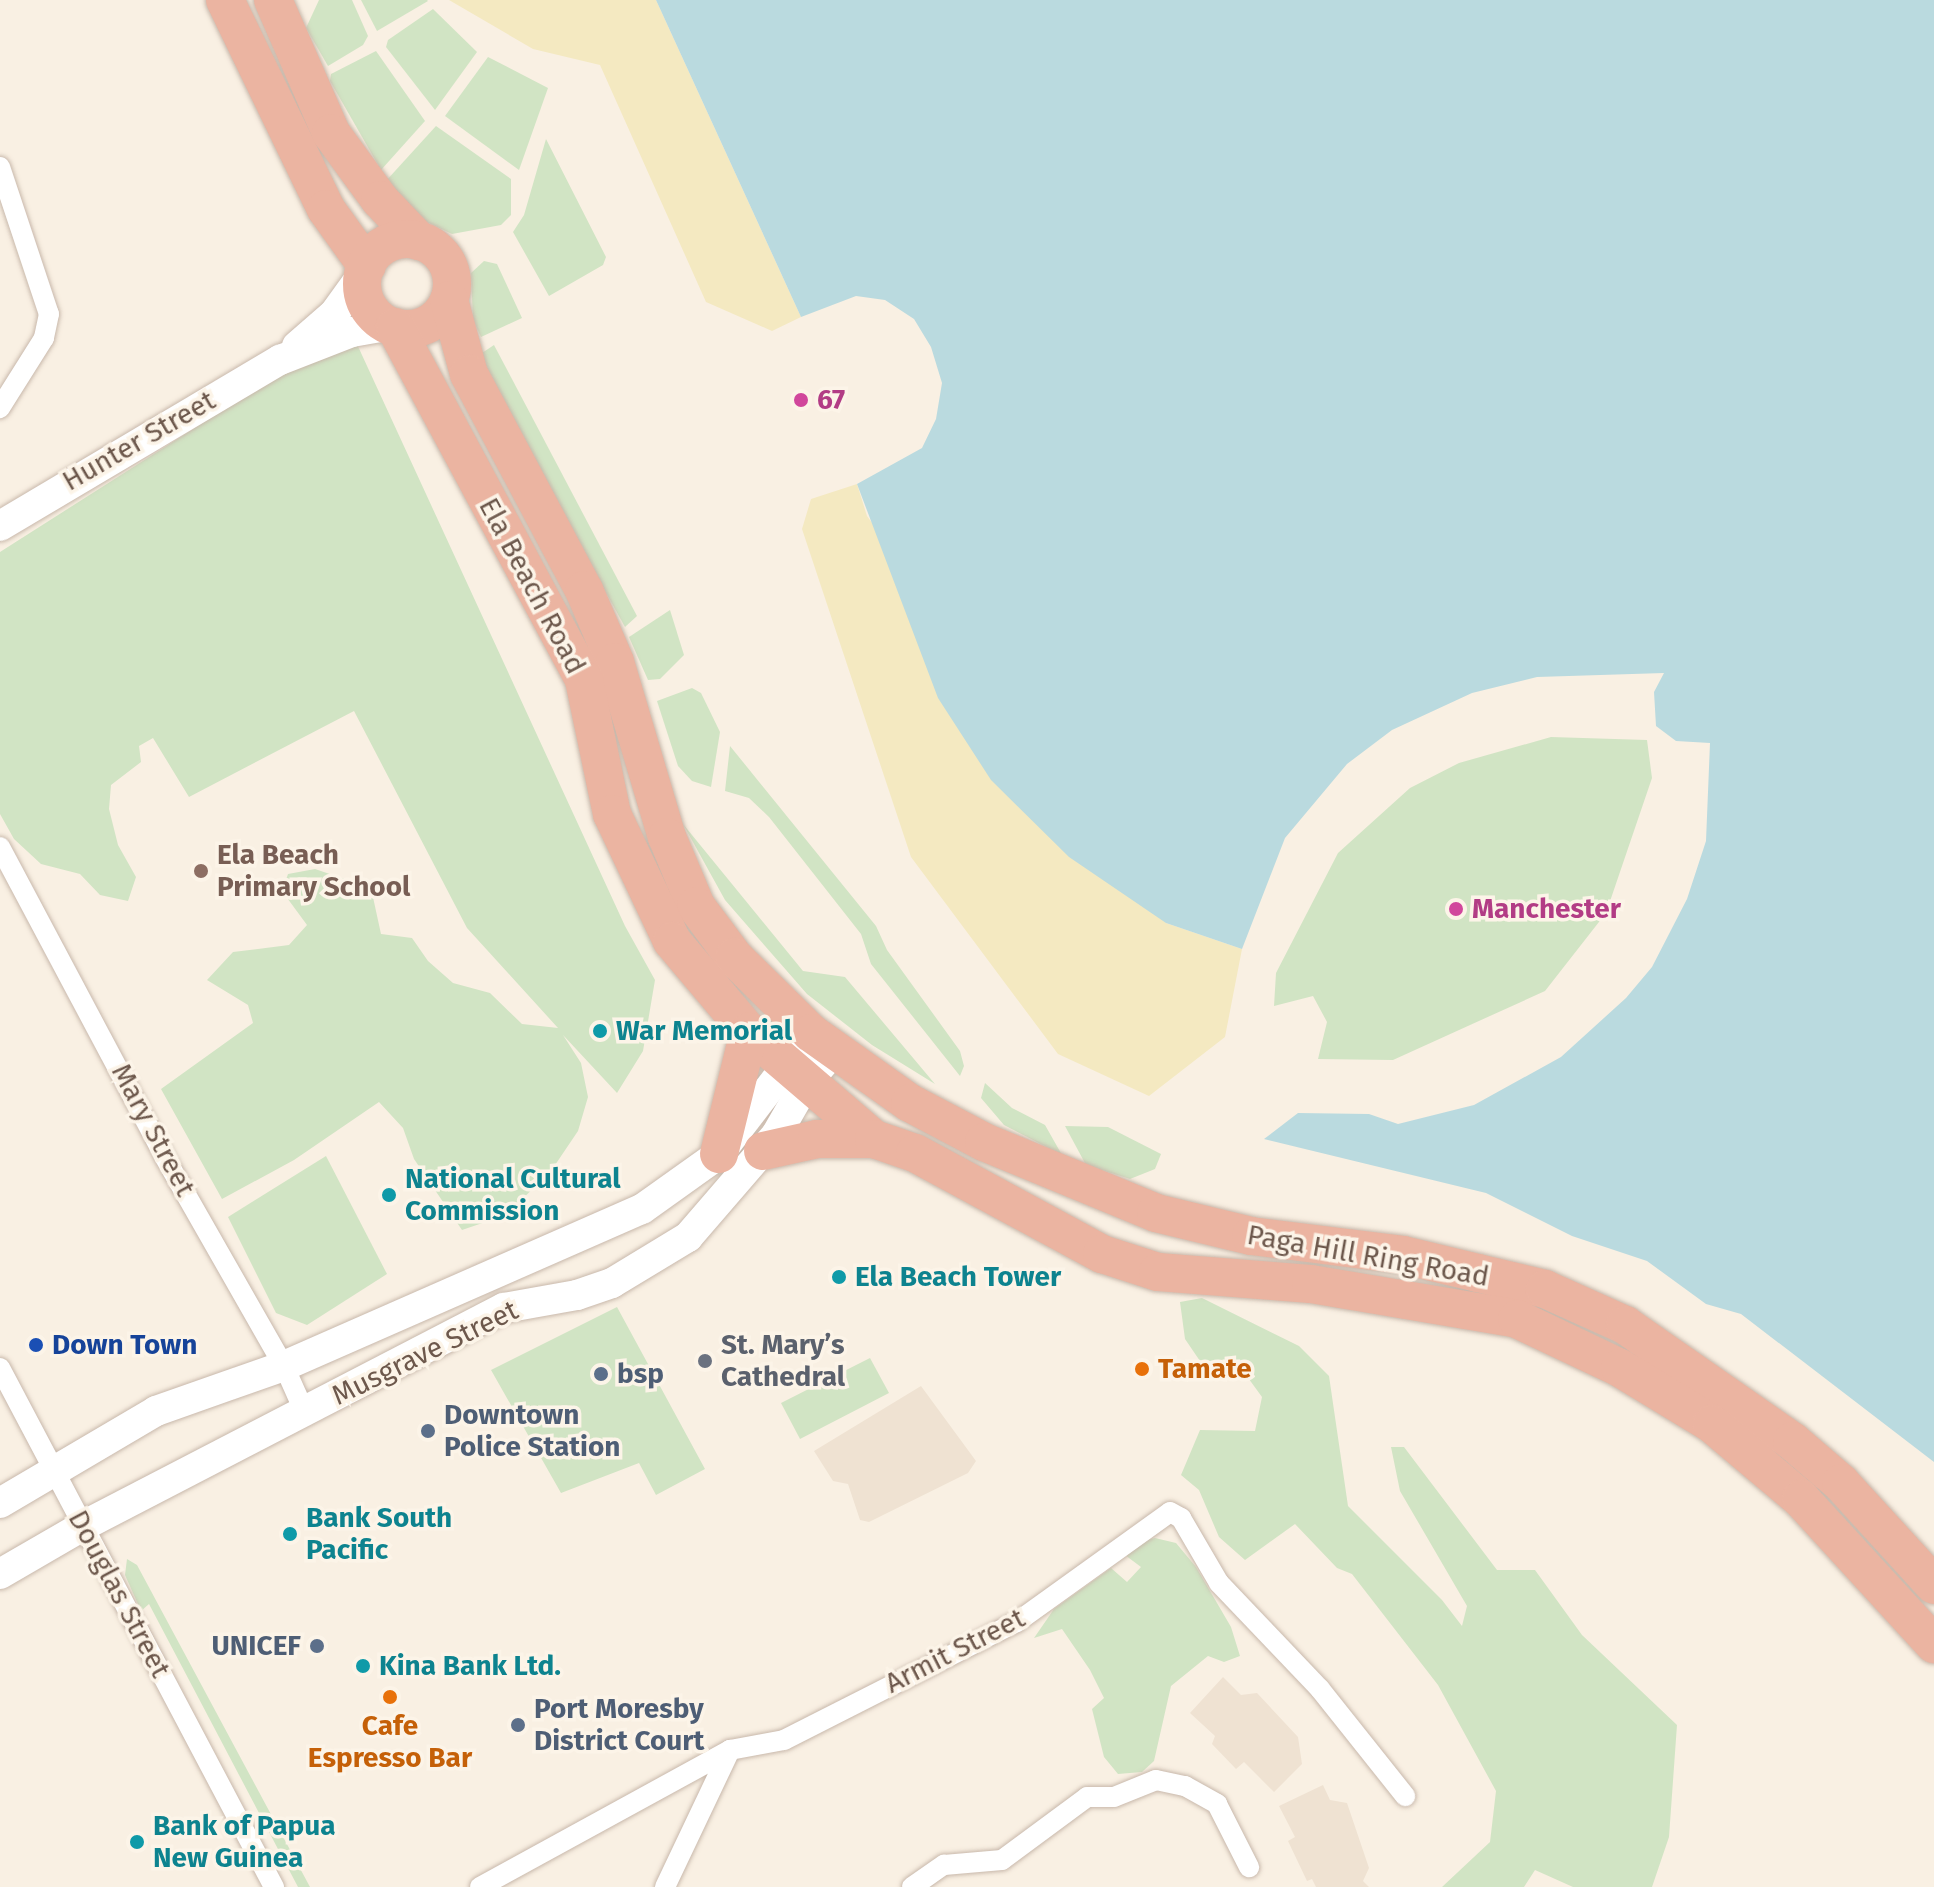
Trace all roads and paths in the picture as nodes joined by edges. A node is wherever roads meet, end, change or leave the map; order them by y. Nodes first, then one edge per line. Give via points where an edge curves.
1 (225, 0) edge
2 (273, 0) edge
3 (0, 167) edge
4 (419, 241) junction
5 (366, 269) junction
6 (449, 300) junction
7 (392, 326) junction
8 (280, 360) junction
9 (0, 408) edge
10 (0, 526) edge
11 (0, 847) edge
12 (749, 1032) junction
13 (823, 1042) junction
14 (797, 1074) junction
15 (886, 1143) junction
16 (763, 1151) junction
17 (719, 1154) junction
18 (1179, 1221) junction
19 (529, 1260) junction
20 (1158, 1272) junction
21 (543, 1299) junction
22 (284, 1366) junction
23 (0, 1368) edge
24 (305, 1413) junction
25 (54, 1469) junction
26 (0, 1503) edge
27 (81, 1527) junction
28 (0, 1574) edge
29 (1934, 1585) edge
30 (1934, 1644) edge
31 (730, 1750) junction
32 (1405, 1796) dead end
33 (1249, 1867) dead end
34 (274, 1887) edge
35 (480, 1887) edge
36 (665, 1887) edge
37 (912, 1887) edge

1 - 5 highway via 326,209
2 - 4 highway via 331,133 380,200
3 - 9 street via 45,288 49,314 44,338
4 - 5 highway via 388,243
4 - 6 highway via 447,264
5 - 7 highway via 365,297
5 - 8 street, Hunter Street via 334,314
6 - 7 highway via 433,321
6 - 13 highway, Ela Beach Road via 469,374 584,590 615,662 667,837 696,906 734,957
7 - 8 street, Hunter Street via 352,332
7 - 12 highway, Ela Beach Road via 584,680 612,814 660,920 692,970
8 - 10 street, Hunter Street
11 - 22 street, Mary Street via 164,1156
12 - 14 highway, Ela Beach Road
12 - 17 highway
13 - 14 street, Musgrave Street
13 - 18 highway, Paga Hill Ring Road via 910,1103 984,1142
14 - 15 highway, Paga Hill Ring Road
14 - 16 street, Musgrave Street
14 - 17 street, Musgrave Street
15 - 16 highway via 817,1139
15 - 20 highway, Paga Hill Ring Road via 1102,1254
16 - 21 street, Musgrave Street via 688,1237 612,1283
17 - 19 street, Musgrave Street via 642,1209
18 - 20 highway
18 - 29 highway, Paga Hill Ring Road via 1463,1269 1545,1289 1625,1325 1792,1441 1841,1483
19 - 21 street
19 - 22 street, Musgrave Street
20 - 30 highway, Paga Hill Ring Road via 1311,1284 1517,1319 1620,1368 1712,1424 1801,1499
21 - 24 street, Musgrave Street via 504,1308
22 - 24 street, Mary Street
22 - 25 street, Musgrave Street via 156,1411
23 - 25 street, Douglas Street
24 - 27 street, Musgrave Street
25 - 26 street, Musgrave Street
25 - 27 street, Douglas Street
27 - 28 street, Musgrave Street
27 - 34 street, Douglas Street
31 - 32 street, Armit Street via 784,1740 1017,1622 1170,1512 1181,1518 1219,1583 1320,1689
31 - 35 street, Armit Street
31 - 36 street
33 - 37 street via 1217,1804 1185,1786 1156,1780 1114,1797 1087,1797 1002,1860 944,1865

